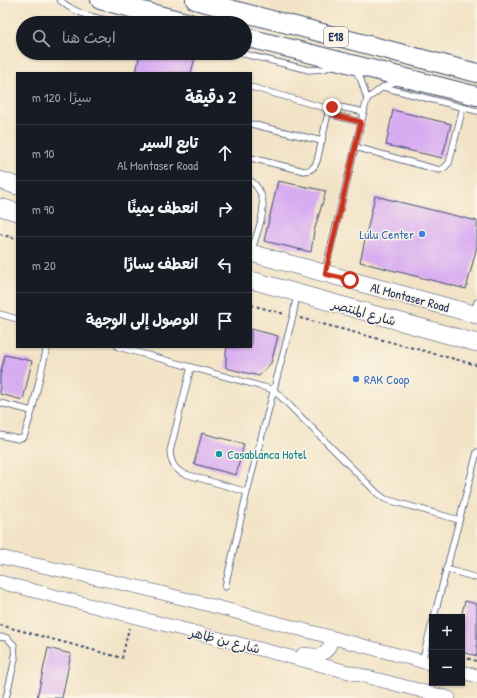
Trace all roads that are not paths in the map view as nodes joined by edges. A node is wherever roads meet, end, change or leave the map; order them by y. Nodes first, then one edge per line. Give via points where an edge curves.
1 (60, 0) edge
2 (100, 0) edge
3 (195, 0) edge
4 (93, 16) edge
5 (163, 16) edge
6 (252, 39) edge
7 (252, 56) edge
8 (346, 63) junction
9 (477, 72) edge
10 (410, 79) junction
11 (252, 87) edge
12 (383, 88) junction
13 (477, 96) edge
14 (367, 99) junction
15 (463, 107) junction
16 (329, 109) junction
17 (477, 111) edge
18 (364, 112) junction
19 (361, 122) junction
20 (252, 124) edge
21 (322, 141) junction
22 (355, 147) junction
23 (252, 158) edge
24 (0, 180) edge
25 (252, 182) edge
26 (16, 186) edge
27 (0, 207) edge
28 (16, 212) edge
29 (252, 250) edge
30 (252, 253) edge
31 (325, 274) junction
32 (252, 280) edge
33 (297, 293) junction
34 (476, 311) edge
35 (0, 314) edge
36 (16, 319) edge
37 (477, 343) edge
38 (47, 348) edge
39 (122, 348) edge
40 (191, 367) junction
41 (274, 390) junction
42 (0, 403) edge
43 (32, 411) junction
44 (0, 434) edge
45 (477, 452) edge
46 (247, 492) junction
47 (459, 520) junction
48 (0, 557) edge
49 (0, 562) edge
50 (18, 562) junction
51 (446, 569) junction
52 (477, 578) edge
53 (0, 582) edge
54 (224, 587) dead end
55 (435, 614) edge
56 (0, 637) edge
57 (332, 638) junction
58 (251, 647) junction
59 (429, 647) edge
60 (427, 663) edge
61 (465, 673) edge
62 (477, 676) edge
63 (6, 698) edge
64 (449, 698) edge

1 - 4 lane via 68,8
2 - 5 highway
3 - 9 highway, E18
6 - 8 highway, E18
7 - 8 lane via 309,70
8 - 10 highway, E18
8 - 14 lane via 361,80
10 - 12 lane via 391,83
10 - 13 highway, E18
11 - 16 lane
12 - 14 lane
12 - 15 lane
14 - 18 lane
15 - 17 lane
15 - 22 lane via 449,163 439,170
16 - 18 lane via 343,107
16 - 19 lane via 337,116
16 - 21 lane
18 - 19 lane
19 - 22 lane
20 - 21 lane
21 - 23 lane via 316,164 308,171
22 - 31 lane
24 - 26 main road
25 - 29 lane via 258,188 264,209
27 - 28 main road
30 - 31 main road, Al Montaser Road
31 - 34 main road, Al Montaser Road
32 - 33 main road, شارع المنتصر
33 - 37 main road, شارع المنتصر
33 - 41 lane
35 - 36 lane
38 - 43 lane
39 - 40 lane
40 - 41 lane
40 - 46 lane via 170,451 172,464 182,473
41 - 46 lane
41 - 47 lane via 385,500
42 - 43 lane
43 - 44 lane via 24,437 18,439
45 - 47 lane
46 - 54 lane
47 - 51 lane
48 - 50 street
49 - 50 street
50 - 57 street via 138,587
51 - 52 lane
51 - 55 lane
53 - 58 street, شارع بن ظاهر
56 - 63 lane via 7,638 14,645 15,659
57 - 58 street via 330,646 322,655
57 - 60 street
58 - 64 street, شارع بن ظاهر
59 - 60 lane
61 - 62 street

